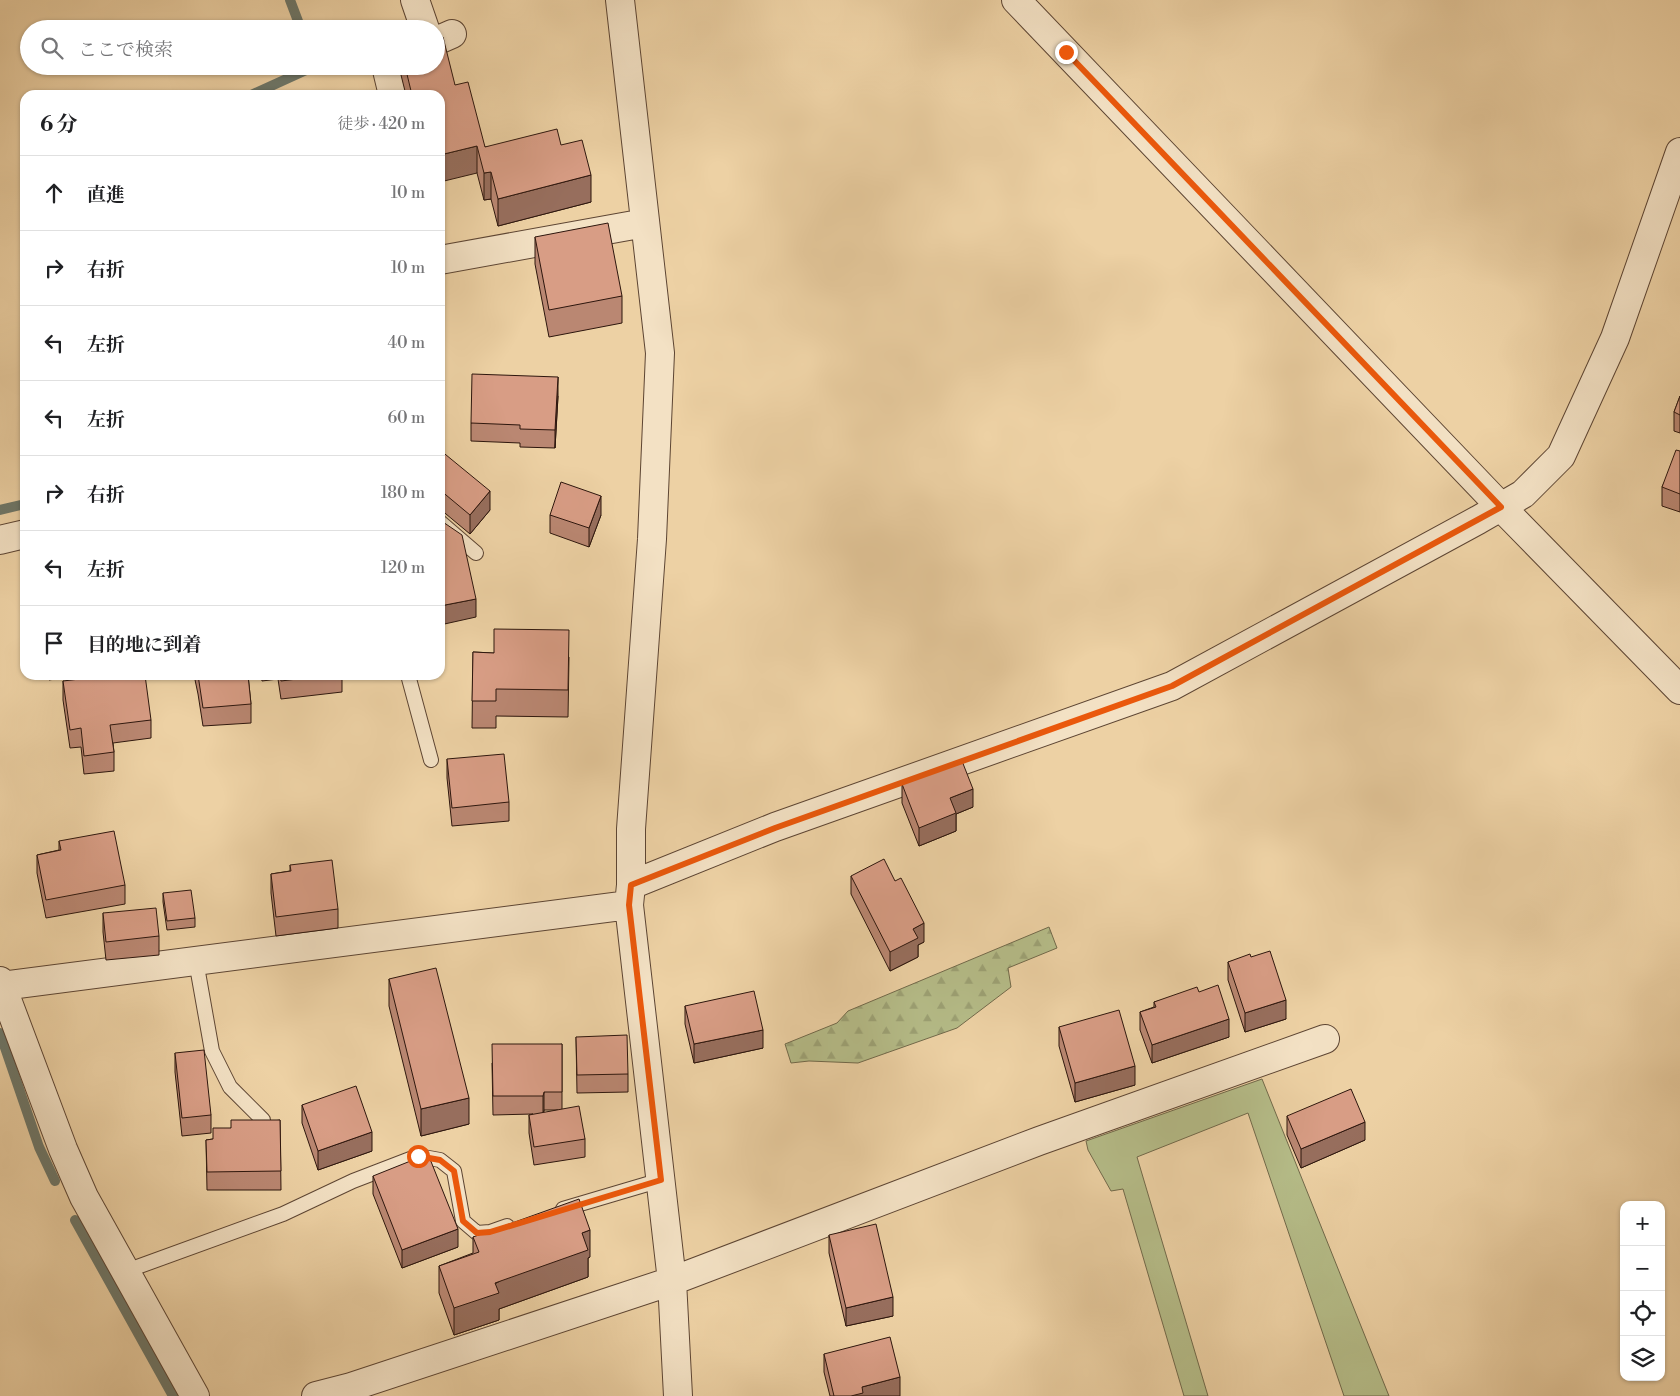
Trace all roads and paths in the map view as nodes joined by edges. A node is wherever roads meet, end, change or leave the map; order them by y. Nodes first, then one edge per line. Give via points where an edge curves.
1 (415, 0) edge
2 (620, 0) edge
3 (1016, 0) edge
4 (422, 20) edge
5 (388, 75) edge
6 (393, 90) edge
7 (1680, 152) edge
8 (645, 222) junction
9 (445, 259) edge
10 (1501, 507) junction
11 (445, 526) edge
12 (20, 535) edge
13 (0, 540) edge
14 (476, 553) dead end
15 (409, 680) edge
16 (1680, 690) edge
17 (431, 760) dead end
18 (630, 895) junction
19 (196, 961) junction
20 (1, 984) edge
21 (1325, 1039) dead end
22 (262, 1120) edge
23 (661, 1180) junction
24 (547, 1214) edge
25 (518, 1223) edge
26 (126, 1271) junction
27 (672, 1281) junction
28 (195, 1396) edge
29 (316, 1396) edge
30 (678, 1396) edge

1 - 4 street
2 - 8 street
3 - 10 street
5 - 6 street
7 - 10 street via 1614,338 1561,456 1523,494
8 - 9 street
8 - 18 street via 660,353 652,539 631,829
10 - 16 street
10 - 18 street via 1172,686 784,824
11 - 14 lane
12 - 13 street
15 - 17 lane
18 - 19 street
18 - 23 street
19 - 20 street
19 - 22 lane via 212,1051 230,1087
20 - 26 street via 63,1149 84,1197
21 - 27 street via 1030,1145
23 - 24 lane
23 - 27 street
25 - 26 lane via 477,1233 463,1221 454,1171 440,1160 418,1156 353,1181 283,1214
26 - 28 street
27 - 29 street
27 - 30 street

